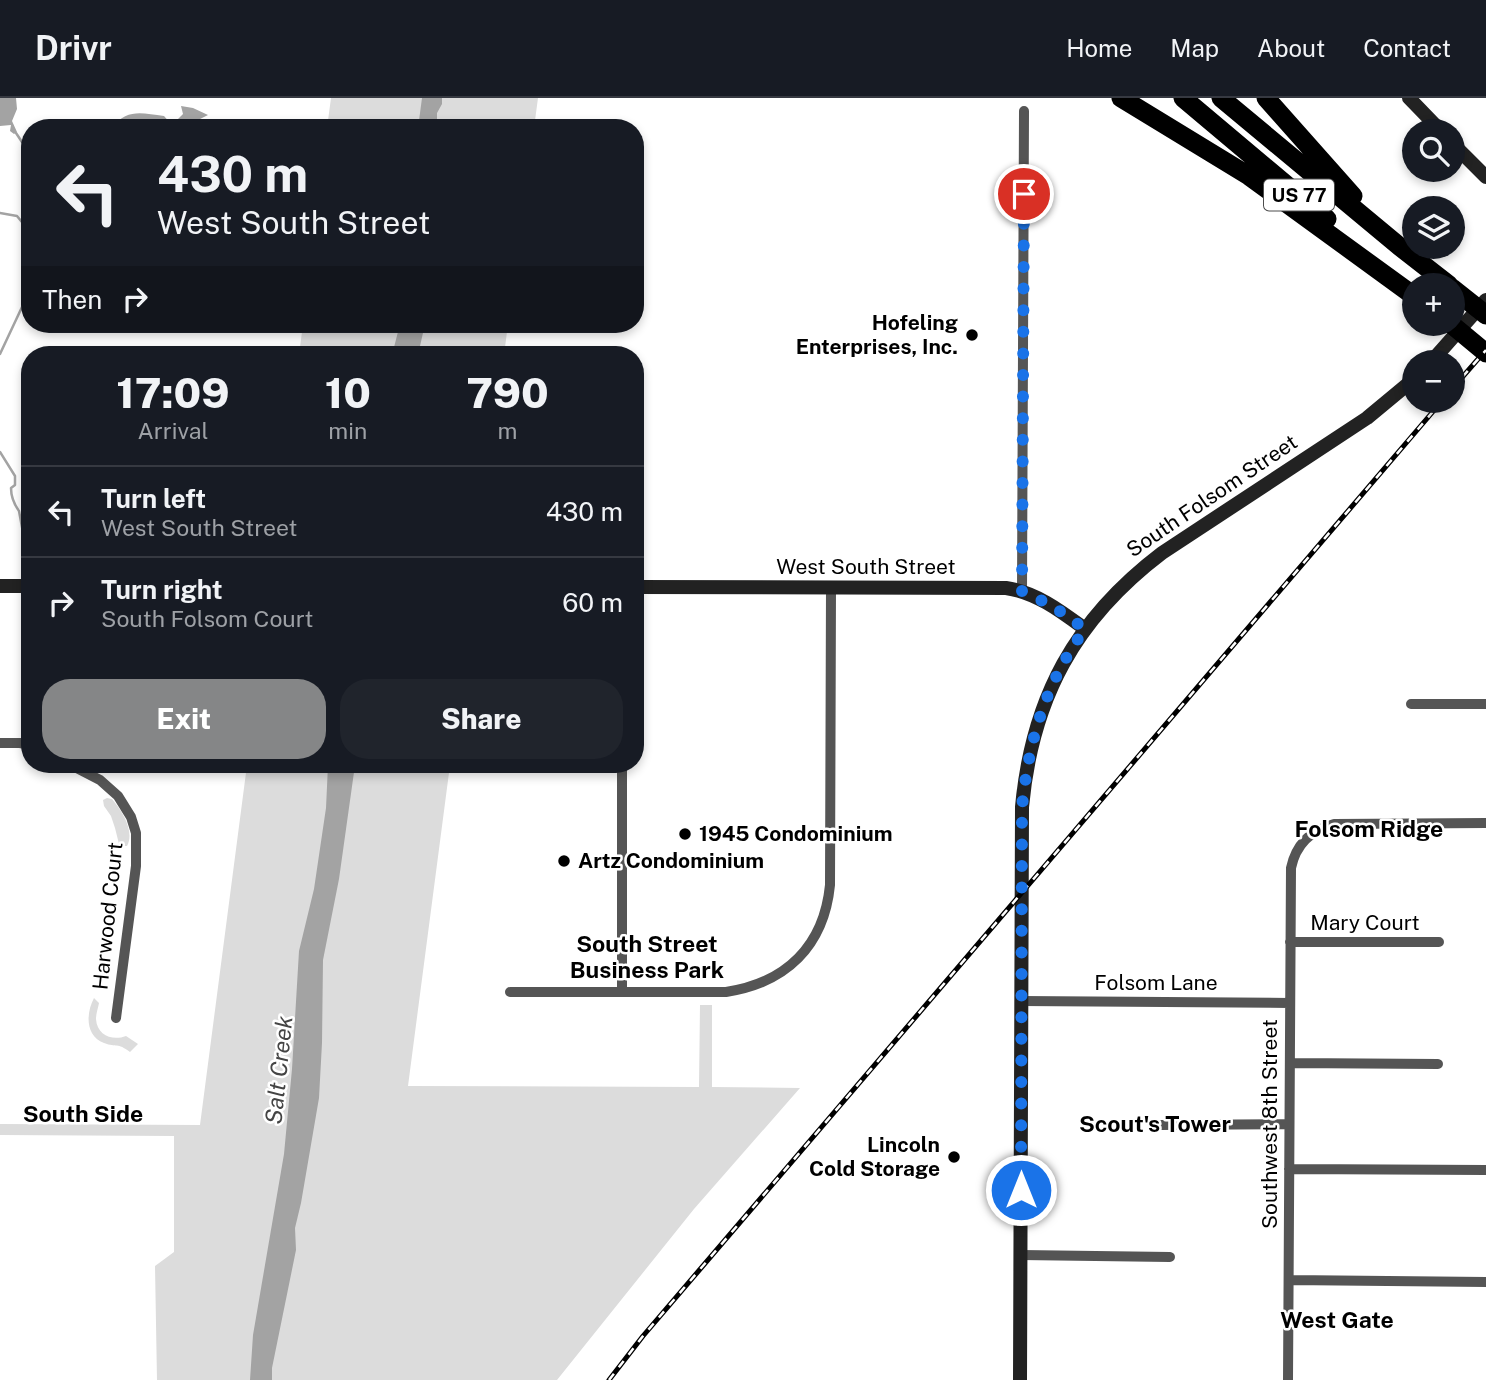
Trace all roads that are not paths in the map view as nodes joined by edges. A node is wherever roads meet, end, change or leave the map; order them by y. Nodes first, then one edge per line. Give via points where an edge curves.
1 (1121, 98) edge
2 (1183, 98) edge
3 (1221, 98) edge
4 (1266, 98) edge
5 (1409, 98) edge
6 (1024, 111) dead end
7 (1429, 119) edge
8 (1465, 156) edge
9 (1486, 177) edge
10 (1399, 246) junction
11 (1434, 273) edge
12 (1402, 284) edge
13 (1402, 285) edge
14 (1465, 298) edge
15 (1486, 300) edge
16 (1486, 315) edge
17 (1465, 336) edge
18 (1442, 350) edge
19 (1486, 353) edge
20 (1402, 389) edge
21 (0, 586) edge
22 (21, 586) edge
23 (644, 587) edge
24 (831, 588) junction
25 (1022, 591) junction
26 (1085, 629) junction
27 (1411, 704) dead end
28 (1486, 704) edge
29 (0, 743) edge
30 (21, 743) edge
31 (86, 773) edge
32 (622, 773) edge
33 (1486, 823) edge
34 (1290, 942) junction
35 (1439, 942) dead end
36 (510, 992) dead end
37 (622, 992) junction
38 (1021, 1001) junction
39 (1290, 1003) junction
40 (116, 1018) dead end
41 (1290, 1063) junction
42 (1438, 1064) dead end
43 (1289, 1124) junction
44 (1159, 1125) dead end
45 (1289, 1169) junction
46 (1486, 1170) edge
47 (1021, 1255) junction
48 (1170, 1257) dead end
49 (1289, 1280) junction
50 (1486, 1282) edge
51 (1020, 1380) edge
52 (1288, 1380) edge

1 - 13 highway via 1249,176
2 - 12 highway, US 77
3 - 10 highway, US 77
4 - 10 highway
5 - 7 street
6 - 25 street
8 - 9 street
10 - 11 highway, US 77
14 - 16 highway, US 77
15 - 18 street
17 - 19 highway
20 - 26 street, South Folsom Street via 1367,418 1154,559 1118,590
21 - 22 street
23 - 24 street, West South Street
24 - 25 street, West South Street
24 - 37 street via 830,885 818,930 800,957 758,985 726,992
25 - 26 street, West South Street
26 - 38 street, South Folsom Street via 1046,698 1025,779
27 - 28 street
29 - 30 street
31 - 40 street, Harwood Court via 110,787 125,806 136,833 136,866
32 - 37 street
33 - 34 street, Southwest 8th Street via 1334,824 1307,837 1291,868
34 - 35 street, Mary Court
34 - 39 street, Southwest 8th Street
36 - 37 street
38 - 39 street, Folsom Lane
38 - 47 street, South Folsom Street
39 - 41 street, Southwest 8th Street
41 - 42 street
41 - 43 street, Southwest 8th Street
43 - 44 street
43 - 45 street, Southwest 8th Street
45 - 46 street
45 - 49 street, Southwest 8th Street
47 - 48 street
47 - 51 street, South Folsom Street
49 - 50 street
49 - 52 street, Southwest 8th Street

